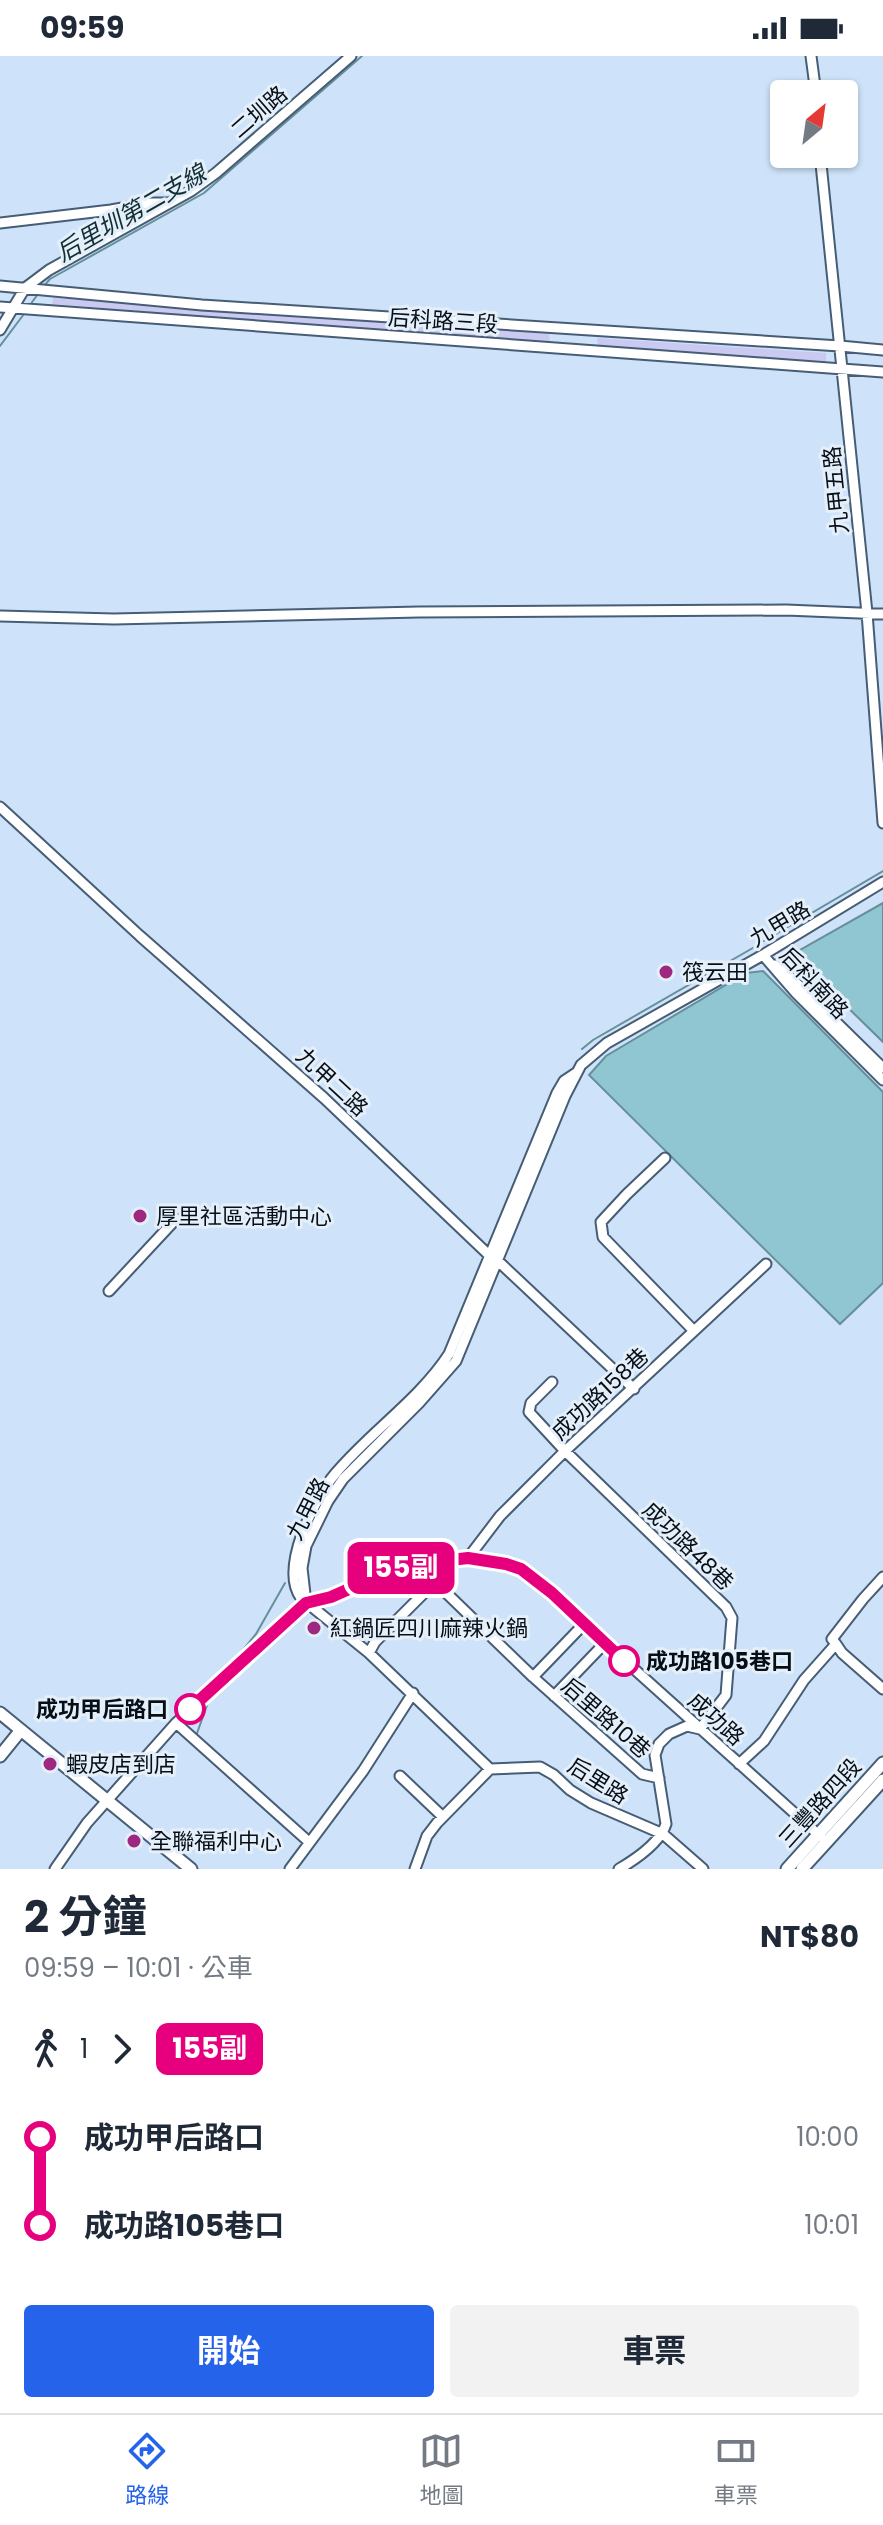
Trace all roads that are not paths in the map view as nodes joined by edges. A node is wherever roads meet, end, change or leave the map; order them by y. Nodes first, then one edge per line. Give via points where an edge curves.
1 (351, 56) edge
2 (811, 56) edge
3 (814, 80) edge
4 (821, 168) edge
5 (170, 203) junction
6 (0, 223) edge
7 (0, 286) edge
8 (25, 288) junction
9 (0, 307) edge
10 (14, 308) junction
11 (0, 330) edge
12 (840, 346) junction
13 (883, 350) edge
14 (842, 369) junction
15 (883, 372) edge
16 (867, 613) junction
17 (883, 614) edge
18 (0, 616) edge
19 (0, 807) edge
20 (883, 823) edge
21 (883, 882) edge
22 (763, 955) junction
23 (883, 1068) edge
24 (883, 1080) edge
25 (665, 1158) dead end
26 (176, 1219) dead end
27 (494, 1259) junction
28 (766, 1264) dead end
29 (109, 1291) dead end
30 (694, 1331) junction
31 (552, 1382) dead end
32 (634, 1389) junction
33 (565, 1451) junction
34 (463, 1559) junction
35 (883, 1577) edge
36 (435, 1582) junction
37 (306, 1603) junction
38 (583, 1625) junction
39 (604, 1644) junction
40 (836, 1644) junction
41 (369, 1653) junction
42 (533, 1677) junction
43 (883, 1689) edge
44 (413, 1693) junction
45 (554, 1696) junction
46 (0, 1713) edge
47 (176, 1723) junction
48 (700, 1729) junction
49 (21, 1730) junction
50 (0, 1756) edge
51 (883, 1763) edge
52 (739, 1764) junction
53 (490, 1769) junction
54 (400, 1776) dead end
55 (659, 1778) junction
56 (883, 1780) edge
57 (108, 1800) junction
58 (443, 1817) junction
59 (663, 1834) junction
60 (822, 1838) junction
61 (309, 1842) junction
62 (55, 1869) edge
63 (191, 1869) edge
64 (290, 1869) edge
65 (415, 1869) edge
66 (619, 1869) edge
67 (703, 1869) edge
68 (787, 1869) edge
69 (802, 1869) edge

1 - 5 street, 二圳路 via 216,173
2 - 3 street
4 - 12 street, 九甲五路
5 - 6 street
5 - 8 street, 二圳路
7 - 8 street, 后科路三段
8 - 10 street, 二圳路
8 - 12 street, 后科路三段 via 202,305
9 - 10 street, 后科路三段
10 - 11 street, 二圳路
10 - 14 street, 后科路三段
12 - 13 street, 后科路三段
12 - 14 street, 九甲五路
14 - 15 street, 后科路三段
14 - 16 street, 九甲五路
16 - 17 street
16 - 18 street
16 - 20 street, 九甲五路
19 - 27 street, 九甲二路 via 324,1098
21 - 22 street, 九甲路
22 - 23 street, 后科南路
22 - 24 street, 后科南路
22 - 27 street, 九甲路 via 589,1057 576,1073
25 - 30 street via 601,1222 603,1237
26 - 29 street
27 - 32 street, 九甲二路
27 - 37 street, 九甲路 via 456,1361 328,1501 306,1546
28 - 30 street, 成功路158巷
30 - 32 street, 成功路158巷
31 - 33 street, 成功路48巷 via 529,1412
32 - 33 street, 成功路158巷
33 - 34 street, 成功路158巷
33 - 48 street, 成功路48巷 via 732,1618 726,1695
34 - 36 street, 成功路158巷
34 - 37 street, 成功路 via 394,1569
34 - 38 street, 成功路 via 521,1569
35 - 40 street via 832,1639
36 - 41 street, 成功路158巷
36 - 42 street, 后里路10巷
37 - 41 street
37 - 47 street, 成功路
38 - 39 street, 成功路
38 - 42 street
39 - 45 street
39 - 48 street, 成功路
40 - 43 street
40 - 52 street via 804,1680 764,1741
41 - 44 street
42 - 45 street, 后里路10巷
44 - 53 street
44 - 61 street
45 - 55 street, 后里路10巷 via 642,1774
46 - 49 main road
47 - 57 street, 成功路
47 - 61 street
48 - 52 street, 成功路
48 - 55 street via 687,1726 659,1744
49 - 50 main road
49 - 57 main road
51 - 60 main road, 三豐路四段
52 - 60 street, 成功路
53 - 58 street
53 - 59 street, 后里路 via 540,1767 591,1803
54 - 58 street
55 - 59 street
56 - 60 main road, 三豐路四段
57 - 62 street, 成功路
57 - 63 main road
58 - 65 street via 427,1836
59 - 66 street
59 - 67 street, 后里路
60 - 68 main road, 三豐路四段
60 - 69 main road, 三豐路四段
61 - 64 street

